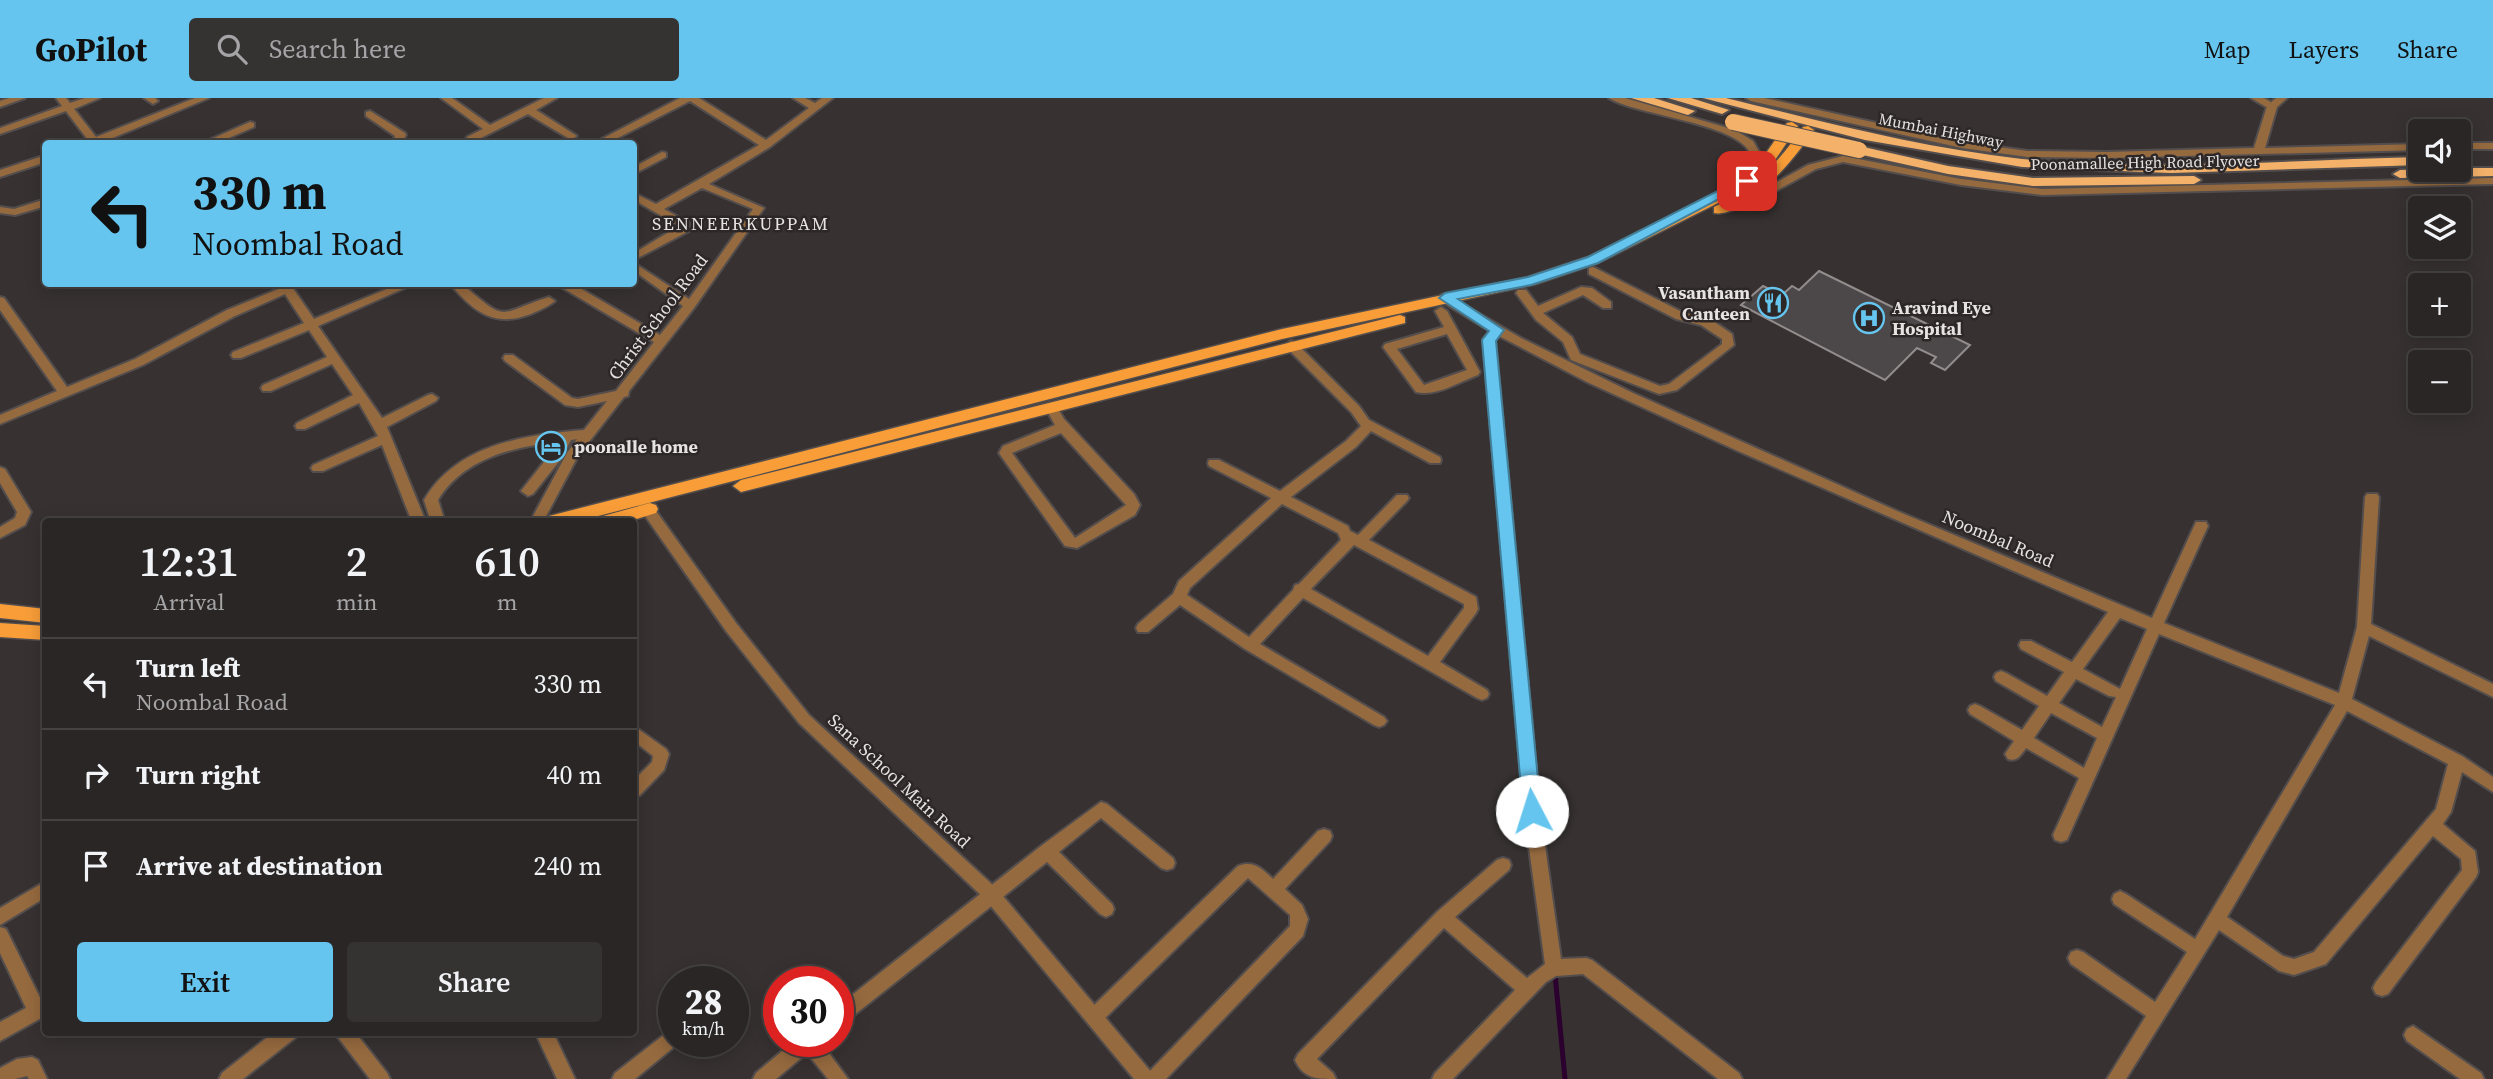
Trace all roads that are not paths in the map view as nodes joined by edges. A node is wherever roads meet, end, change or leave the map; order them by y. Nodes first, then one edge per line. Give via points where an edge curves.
1 (20, 98) edge
2 (94, 98) edge
3 (204, 98) edge
4 (446, 98) edge
5 (552, 98) edge
6 (690, 98) edge
7 (799, 98) edge
8 (828, 98) edge
9 (1614, 98) edge
10 (1638, 98) edge
11 (1675, 98) edge
12 (1710, 98) edge
13 (1751, 98) edge
14 (2256, 98) edge
15 (2282, 98) edge
16 (65, 103) edge
17 (0, 104) edge
18 (2272, 106) junction
19 (817, 108) junction
20 (528, 110) junction
21 (370, 114) dead end
22 (230, 119) dead end
23 (727, 121) junction
24 (1800, 128) junction
25 (489, 129) junction
26 (713, 129) dead end
27 (0, 131) edge
28 (117, 133) junction
29 (572, 136) dead end
30 (90, 140) edge
31 (97, 140) edge
32 (122, 140) edge
33 (214, 140) edge
34 (399, 140) edge
35 (474, 140) edge
36 (605, 140) edge
37 (766, 145) junction
38 (2408, 146) edge
39 (2471, 146) edge
40 (2493, 146) edge
41 (1856, 150) junction
42 (2259, 150) junction
43 (662, 155) dead end
44 (42, 159) edge
45 (2493, 159) edge
46 (2408, 160) edge
47 (2471, 160) edge
48 (2239, 166) junction
49 (637, 169) edge
50 (2493, 172) edge
51 (0, 174) edge
52 (2493, 181) edge
53 (701, 184) junction
54 (1742, 184) junction
55 (637, 198) edge
56 (42, 202) edge
57 (1730, 205) junction
58 (656, 209) junction
59 (0, 210) edge
60 (637, 255) edge
61 (637, 269) edge
62 (1593, 271) junction
63 (284, 287) edge
64 (287, 287) edge
65 (401, 287) edge
66 (459, 287) edge
67 (570, 287) edge
68 (1522, 293) junction
69 (0, 301) edge
70 (549, 301) dead end
71 (1443, 304) junction
72 (1606, 304) dead end
73 (691, 305) junction
74 (1459, 307) junction
75 (1536, 311) junction
76 (312, 325) junction
77 (1451, 329) junction
78 (1498, 330) junction
79 (662, 342) junction
80 (1292, 345) junction
81 (237, 355) dead end
82 (335, 358) junction
83 (509, 358) dead end
84 (267, 388) dead end
85 (65, 393) junction
86 (624, 393) junction
87 (361, 397) junction
88 (432, 398) dead end
89 (1051, 407) junction
90 (0, 420) edge
91 (1366, 423) junction
92 (301, 426) dead end
93 (1063, 427) junction
94 (383, 431) junction
95 (589, 434) junction
96 (567, 435) junction
97 (1435, 460) dead end
98 (1214, 463) dead end
99 (317, 468) dead end
100 (1, 476) edge
101 (528, 491) dead end
102 (2372, 497) dead end
103 (1280, 498) junction
104 (1402, 498) dead end
105 (643, 505) junction
106 (417, 518) edge
107 (437, 518) edge
108 (538, 518) edge
109 (571, 518) edge
110 (612, 518) edge
111 (2201, 526) dead end
112 (0, 533) edge
113 (1353, 538) junction
114 (1300, 590) junction
115 (1179, 597) junction
116 (2118, 610) junction
117 (0, 611) edge
118 (42, 616) edge
119 (2157, 627) junction
120 (2364, 627) junction
121 (1143, 628) dead end
122 (0, 630) edge
123 (42, 633) edge
124 (1250, 645) junction
125 (2026, 645) dead end
126 (1430, 663) junction
127 (2073, 671) junction
128 (2001, 677) dead end
129 (2493, 691) edge
130 (2114, 692) dead end
131 (1482, 694) dead end
132 (2344, 702) junction
133 (2049, 705) junction
134 (1975, 710) dead end
135 (1380, 721) dead end
136 (2096, 732) dead end
137 (637, 734) edge
138 (2024, 739) junction
139 (2013, 754) dead end
140 (2457, 761) junction
141 (2078, 772) dead end
142 (2493, 785) edge
143 (637, 787) edge
144 (2432, 825) junction
145 (2061, 835) dead end
146 (1324, 836) dead end
147 (1046, 851) junction
148 (1167, 863) dead end
149 (1503, 864) dead end
150 (1274, 889) junction
151 (42, 891) edge
152 (991, 894) junction
153 (2120, 899) dead end
154 (1106, 909) dead end
155 (0, 917) edge
156 (1443, 917) junction
157 (2217, 919) junction
158 (0, 935) edge
159 (2198, 950) junction
160 (2077, 958) dead end
161 (1554, 968) junction
162 (2382, 988) dead end
163 (1527, 989) junction
164 (854, 1004) edge
165 (2157, 1014) junction
166 (1094, 1017) junction
167 (0, 1032) edge
168 (2413, 1035) dead end
169 (284, 1036) edge
170 (346, 1036) edge
171 (546, 1036) edge
172 (658, 1049) edge
173 (789, 1057) edge
174 (822, 1057) edge
175 (0, 1078) edge
176 (38, 1079) edge
177 (228, 1079) edge
178 (381, 1079) edge
179 (566, 1079) edge
180 (621, 1079) edge
181 (762, 1079) edge
182 (839, 1079) edge
183 (1146, 1079) edge
184 (1154, 1079) edge
185 (1326, 1079) edge
186 (1441, 1079) edge
187 (1733, 1079) edge
188 (2116, 1079) edge
189 (2475, 1079) edge

1 - 17 street
2 - 16 street
3 - 28 street
4 - 25 street
5 - 20 street
6 - 23 street
6 - 36 street
7 - 19 street
8 - 19 street
9 - 54 street via 1743,138 1755,150 1756,161
10 - 41 highway, Poonamallee High Road Flyover, bridge
11 - 24 highway
12 - 48 highway, Mumbai Highway via 1996,160 2092,167
13 - 42 street via 2001,151 2107,155
14 - 18 street
15 - 18 street
16 - 27 street
16 - 30 street
18 - 42 street
19 - 37 street
20 - 25 street
20 - 29 street
21 - 34 street via 401,135
22 - 33 street via 245,127
23 - 26 street
23 - 37 street
24 - 41 highway
24 - 54 main road
24 - 57 main road via 1773,176
25 - 35 street
28 - 31 street
28 - 32 street
37 - 53 street
38 - 42 street
39 - 40 street
41 - 48 highway via 2024,172 2126,174
41 - 50 highway, Poonamallee High Road Flyover via 1976,175 2052,183
41 - 52 street via 1962,182 2042,192
41 - 57 street
43 - 49 street
44 - 51 street
45 - 47 highway
46 - 48 highway, Mumbai Highway
53 - 58 street
53 - 73 street, Christ School Road via 759,208
54 - 71 main road via 1593,260
55 - 58 street
56 - 59 street via 15,212
57 - 62 main road
58 - 60 street via 685,229
61 - 73 street
62 - 68 main road
62 - 75 street via 1680,316 1705,321 1728,337 1728,345 1673,387 1659,390 1575,357 1568,340
63 - 85 street via 139,362
64 - 76 street
65 - 76 street
66 - 70 street via 502,320
67 - 79 street
68 - 74 main road
68 - 75 street
69 - 85 street
71 - 74 main road
71 - 77 street
71 - 80 main road
71 - 105 main road via 1282,334
72 - 75 street via 1581,291
73 - 79 street, Christ School Road
74 - 78 street, Noombal Road
76 - 81 street
76 - 82 street
77 - 77 street via 1473,374 1420,389 1389,347
78 - 116 street, Noombal Road via 1530,350 1860,501
78 - 161 street via 1489,340 1532,811
79 - 86 street, Christ School Road
80 - 89 main road
80 - 91 street
82 - 84 street
82 - 87 street
83 - 86 street via 569,402
85 - 90 street
86 - 95 street, Christ School Road
87 - 92 street
87 - 94 street
88 - 94 street
89 - 93 street
89 - 105 main road
91 - 97 street
91 - 103 street via 1368,427 1351,444
93 - 93 street via 1133,505 1077,543 1070,542 1006,453
94 - 99 street
94 - 106 street
95 - 96 street
95 - 108 street, Christ School Road via 573,453
96 - 101 street
96 - 107 street via 540,437 467,462 438,483 430,500
98 - 103 street
100 - 112 street via 24,513 20,521
102 - 120 street
103 - 113 street
103 - 115 street via 1184,585
104 - 113 street
105 - 109 main road
105 - 110 main road
105 - 152 street, Sana School Main Road via 804,719
111 - 119 street
113 - 114 street
113 - 126 street via 1471,601 1471,609
114 - 124 street
114 - 126 street
115 - 121 street
115 - 124 street
116 - 119 street, Noombal Road
116 - 127 street
117 - 118 main road
119 - 132 street, Noombal Road
119 - 145 street
120 - 129 street
120 - 132 street
122 - 123 main road
124 - 135 street
125 - 127 street
126 - 131 street
127 - 130 street
127 - 133 street
128 - 133 street
132 - 140 street, Noombal Road
132 - 157 street
133 - 136 street
133 - 138 street
134 - 138 street
137 - 143 street via 662,754 659,765
138 - 139 street
138 - 141 street
140 - 142 street, Noombal Road
140 - 144 street via 2443,812
144 - 157 street via 2320,958 2307,965 2279,963
144 - 162 street via 2469,856 2470,872
146 - 150 street
147 - 148 street via 1101,809
147 - 152 street
147 - 154 street
149 - 156 street
150 - 166 street via 1252,871 1237,875
150 - 184 street via 1296,910 1300,919 1297,930
151 - 155 street
152 - 164 street
152 - 166 street, Sana School Main Road
153 - 159 street
156 - 163 street
156 - 185 street via 1304,1060
157 - 159 street
158 - 167 street via 37,1011
159 - 165 street
160 - 165 street
161 - 163 street
161 - 187 street via 1587,966
163 - 186 street
165 - 188 street
166 - 183 street, Sana School Main Road
168 - 189 street
169 - 177 street
170 - 178 street
171 - 179 street
172 - 180 street
173 - 181 street
174 - 182 street
175 - 176 street via 32,1066

